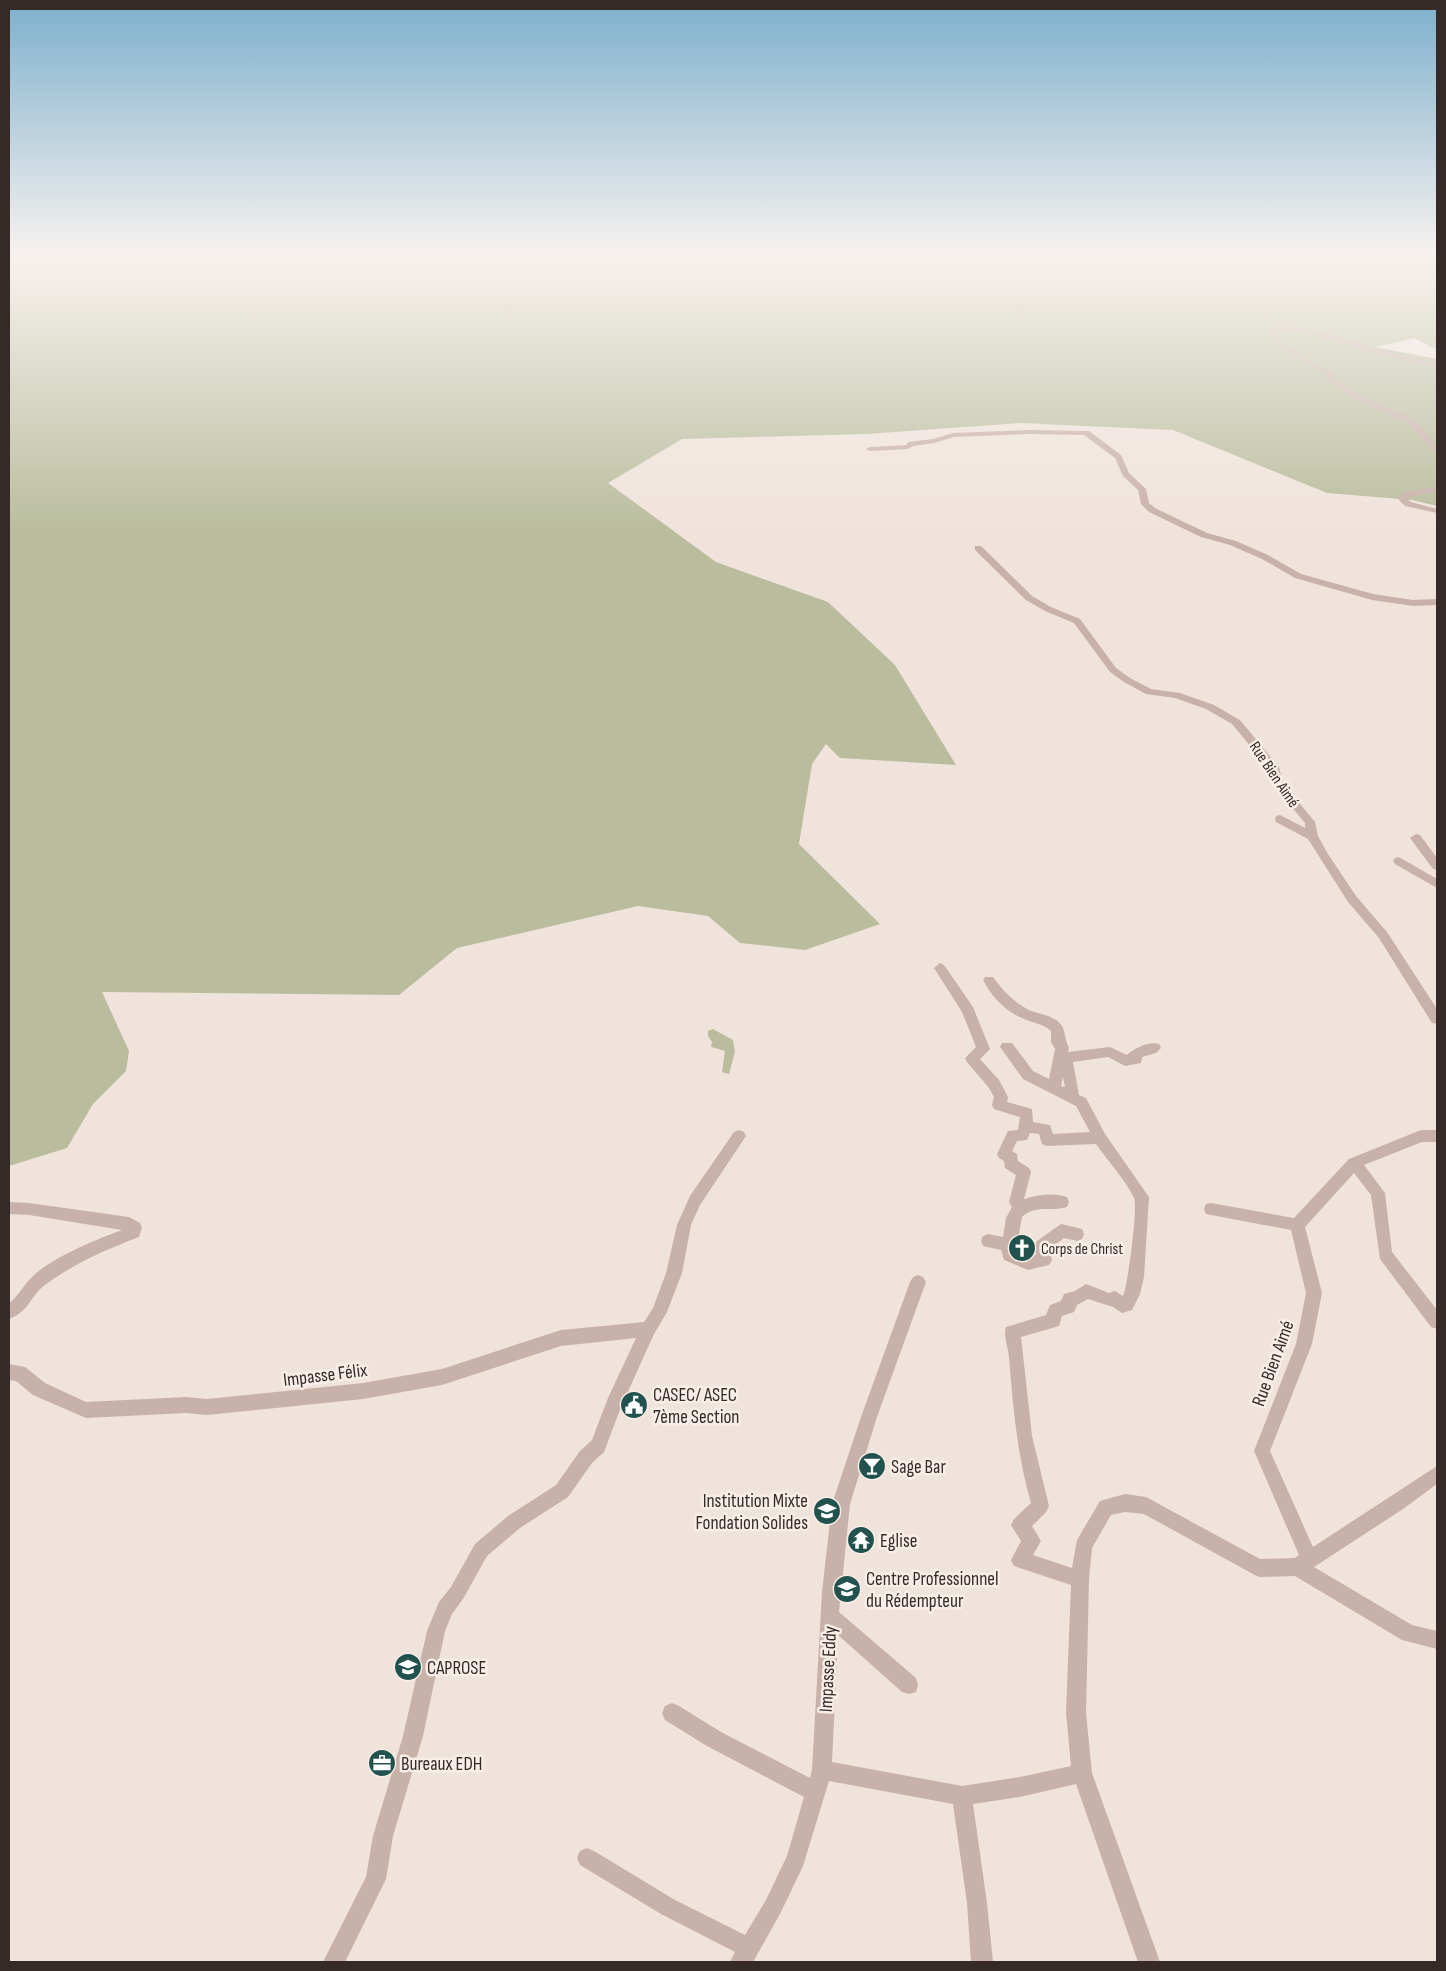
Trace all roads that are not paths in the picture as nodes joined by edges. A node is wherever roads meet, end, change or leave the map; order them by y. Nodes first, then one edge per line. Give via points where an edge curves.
1 (1286, 348) edge
2 (1364, 348) edge
3 (1437, 365) edge
4 (870, 449) dead end
5 (1437, 450) edge
6 (1437, 489) edge
7 (1437, 511) edge
8 (978, 548) dead end
9 (1437, 602) edge
10 (1280, 819) dead end
11 (1312, 836) junction
12 (1416, 838) dead end
13 (1399, 861) dead end
14 (1437, 866) edge
15 (1437, 884) edge
16 (940, 968) dead end
17 (988, 980) dead end
18 (1437, 1019) edge
19 (1007, 1047) dead end
20 (1154, 1048) dead end
21 (1054, 1089) junction
22 (1069, 1096) junction
23 (1026, 1127) junction
24 (739, 1136) dead end
25 (1437, 1136) edge
26 (1100, 1138) junction
27 (1354, 1163) junction
28 (1062, 1202) dead end
29 (1023, 1206) junction
30 (9, 1208) edge
31 (1212, 1209) dead end
32 (1297, 1225) junction
33 (1077, 1234) dead end
34 (988, 1240) dead end
35 (1008, 1245) junction
36 (918, 1282) dead end
37 (9, 1312) edge
38 (1437, 1322) edge
39 (648, 1329) junction
40 (9, 1372) edge
41 (1437, 1474) edge
42 (1303, 1563) junction
43 (1080, 1579) junction
44 (830, 1616) junction
45 (1437, 1640) edge
46 (909, 1685) dead end
47 (672, 1713) dead end
48 (822, 1770) junction
49 (1082, 1773) junction
50 (816, 1792) junction
51 (962, 1796) junction
52 (587, 1858) dead end
53 (744, 1955) edge
54 (334, 1962) edge
55 (982, 1962) edge
56 (1150, 1962) edge

1 - 5 street via 1367,402 1413,422
2 - 3 street
4 - 9 street via 908,447 953,435 1088,434 1118,457 1126,474 1142,489 1142,498 1148,507 1168,518 1204,535 1233,543 1311,581 1412,604
6 - 7 street via 1402,496 1403,502
8 - 11 street, Rue Bien Aimé via 1029,598 1077,621 1113,670 1127,680 1149,692 1177,695 1210,707 1236,722 1275,769 1278,784 1310,822
10 - 11 street
11 - 18 street, Rue Bien Aimé
12 - 14 street
13 - 15 street
16 - 23 street via 977,1028 983,1049 972,1058 994,1084 1001,1097 999,1105 1027,1113
17 - 21 street via 1002,997 1023,1013 1044,1018 1057,1029 1062,1048
19 - 21 street via 1028,1075
20 - 22 street via 1139,1052 1135,1055 1136,1060 1125,1062 1105,1052 1066,1058 1073,1094
21 - 22 street
22 - 26 street via 1081,1102
23 - 26 street via 1045,1129 1047,1140
23 - 29 street via 1022,1136 1013,1134 1004,1154 1012,1158 1010,1164 1024,1172 1016,1202
24 - 39 street via 695,1202 684,1225 674,1274 659,1312
25 - 27 street via 1421,1136
26 - 43 street via 1142,1197 1140,1251 1132,1294 1122,1306 1115,1298 1111,1301 1086,1291 1069,1299 1069,1307 1055,1310 1053,1322 1012,1332 1032,1478 1040,1506 1020,1525 1032,1541 1020,1560
27 - 32 street
27 - 38 street via 1378,1193 1385,1254
28 - 29 street via 1049,1200
29 - 35 street via 1013,1219
30 - 37 street via 129,1224 135,1228 134,1232 59,1266
31 - 32 street
32 - 42 street, Rue Bien Aimé via 1314,1294 1304,1344 1262,1451
33 - 35 street via 1061,1231 1042,1246 1044,1260 1028,1263 1010,1255
34 - 35 street
36 - 44 street, Impasse Eddy via 841,1504
39 - 40 street, Impasse Félix via 561,1338 432,1379 363,1391 207,1406 86,1410 39,1389 19,1373
39 - 54 street via 598,1446 562,1491 521,1517 481,1550 445,1608 436,1631 413,1736 383,1836 376,1879
41 - 42 street
42 - 43 street via 1259,1568 1146,1506 1125,1503 1106,1507 1083,1546
42 - 45 street via 1409,1633
43 - 49 street via 1076,1713
44 - 46 street
44 - 48 street, Impasse Eddy
47 - 50 street via 714,1740
48 - 50 street, Impasse Eddy
48 - 51 street
49 - 51 street
49 - 56 street
50 - 53 street, Impasse Eddy via 796,1859 773,1907
51 - 55 street
52 - 53 street

